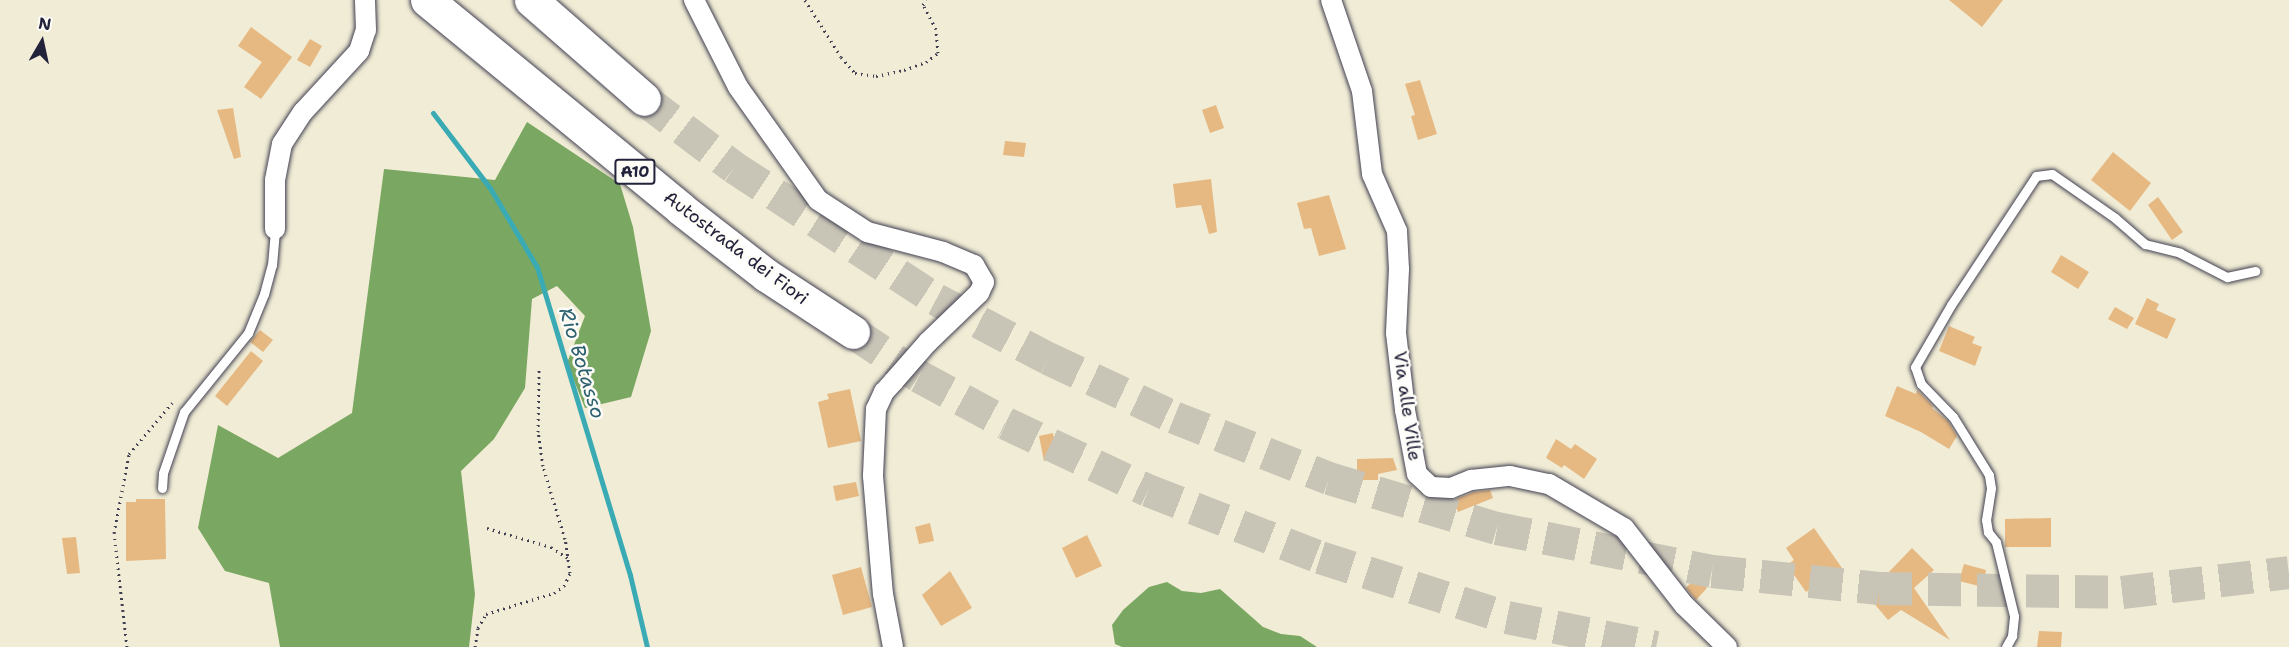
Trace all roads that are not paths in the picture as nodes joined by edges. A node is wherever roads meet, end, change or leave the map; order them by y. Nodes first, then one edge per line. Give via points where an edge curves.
1 (365, 0) edge
2 (427, 0) edge
3 (531, 0) edge
4 (694, 0) edge
5 (1331, 0) edge
6 (644, 99) tunnel mouth
7 (275, 229) joint
8 (2255, 271) dead end
9 (853, 332) tunnel mouth
10 (162, 488) dead end
11 (893, 647) edge
12 (1727, 647) edge
13 (2006, 647) edge

1 - 7 street via 366,30 359,51 303,112 282,144 275,180
2 - 9 highway, Autostrada dei Fiori / A10 via 681,210 766,275
3 - 6 highway
4 - 11 street via 738,87 818,200 867,232 943,252 974,265 984,282 979,293 884,392 876,409 873,476 883,594
5 - 12 street, Via alle Ville via 1362,92 1372,174 1397,231 1396,333 1417,474 1431,487 1441,488 1510,476 1549,484 1624,528 1684,605
7 - 10 lane via 272,265 248,333 184,412 163,473
8 - 13 lane via 2227,277 2180,253 2145,244 2052,174 2037,176 2023,196 1915,367 1921,384 1953,417 1989,475 1986,520 1996,542 2014,616 2012,636

